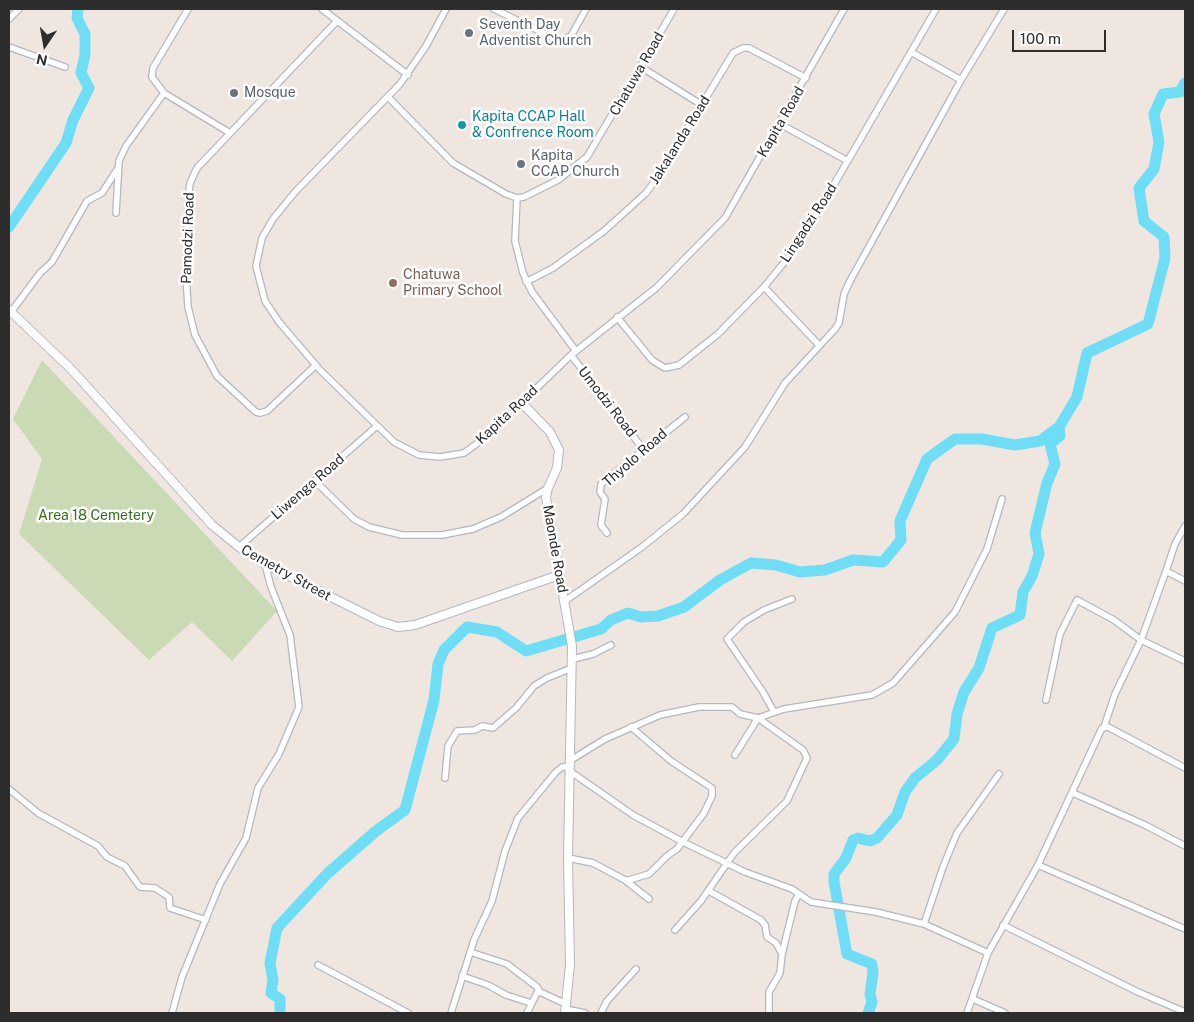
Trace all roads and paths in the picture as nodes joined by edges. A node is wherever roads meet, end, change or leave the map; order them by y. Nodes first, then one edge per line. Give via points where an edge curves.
1 (19, 9) edge
2 (188, 9) edge
3 (322, 9) edge
4 (446, 9) edge
5 (494, 9) edge
6 (586, 9) edge
7 (674, 9) edge
8 (844, 9) edge
9 (936, 9) edge
10 (1004, 9) edge
11 (9, 19) edge
12 (338, 21) junction
13 (9, 47) edge
14 (911, 52) junction
15 (65, 67) dead end
16 (641, 67) junction
17 (408, 75) junction
18 (806, 78) junction
19 (961, 80) junction
20 (164, 93) junction
21 (388, 97) junction
22 (702, 105) junction
23 (780, 124) junction
24 (230, 133) junction
25 (848, 161) junction
26 (118, 168) junction
27 (517, 198) junction
28 (116, 213) dead end
29 (526, 282) junction
30 (764, 287) junction
31 (10, 311) edge
32 (617, 317) junction
33 (819, 345) junction
34 (573, 353) junction
35 (316, 365) junction
36 (521, 402) junction
37 (685, 417) dead end
38 (376, 426) junction
39 (643, 449) junction
40 (315, 481) junction
41 (548, 488) junction
42 (1002, 499) dead end
43 (1185, 526) edge
44 (607, 533) dead end
45 (239, 547) junction
46 (266, 564) junction
47 (1166, 571) junction
48 (559, 575) junction
49 (1185, 581) edge
50 (792, 599) dead end
51 (565, 601) junction
52 (1141, 640) junction
53 (610, 645) dead end
54 (573, 659) junction
55 (1185, 661) edge
56 (572, 668) junction
57 (1046, 700) dead end
58 (774, 712) junction
59 (758, 718) junction
60 (631, 727) junction
61 (1104, 727) junction
62 (735, 756) dead end
63 (571, 766) junction
64 (1185, 768) edge
65 (999, 774) dead end
66 (444, 778) dead end
67 (9, 789) edge
68 (1073, 793) junction
69 (683, 842) junction
70 (1185, 846) edge
71 (568, 858) junction
72 (726, 863) junction
73 (1038, 865) junction
74 (624, 880) junction
75 (709, 891) junction
76 (799, 894) junction
77 (648, 899) dead end
78 (206, 920) junction
79 (924, 924) junction
80 (1003, 925) junction
81 (1185, 929) edge
82 (674, 930) dead end
83 (470, 952) junction
84 (988, 953) junction
85 (782, 954) junction
86 (318, 965) dead end
87 (636, 969) dead end
88 (462, 976) junction
89 (540, 992) junction
90 (973, 999) junction
91 (531, 1003) junction
92 (565, 1009) edge
93 (1185, 1012) edge
94 (172, 1013) edge
95 (408, 1013) edge
96 (450, 1013) edge
97 (528, 1013) edge
98 (585, 1013) edge
99 (601, 1013) edge
100 (769, 1013) edge
101 (967, 1013) edge
102 (1005, 1013) edge

1 - 11 street
2 - 20 street via 151,72 154,82
3 - 12 street
4 - 17 street, Kapita Road
5 - 6 street via 560,41 571,36
7 - 16 street, Chatuwa Road
8 - 18 street, Kapita Road
9 - 14 street, Lingadzi Road
10 - 19 street
12 - 17 street
12 - 24 street, Pamodzi Road
13 - 15 street
14 - 19 street
14 - 25 street, Lingadzi Road
16 - 22 street
16 - 27 street, Chatuwa Road via 587,157 558,180
17 - 21 street, Kapita Road
18 - 22 street, Jakalanda Road via 755,50 743,48 729,57
18 - 23 street, Kapita Road
19 - 33 street via 846,290 839,323
20 - 24 street
20 - 26 street via 126,146
21 - 27 street via 453,163
21 - 35 street, Kapita Road via 295,192 262,238 256,266 265,301
22 - 29 street, Jakalanda Road via 646,193 604,231 553,268
23 - 25 street
23 - 32 street, Kapita Road via 725,218 656,288
24 - 35 street, Pamodzi Road via 197,168 189,187 186,291 195,335 217,376 256,412 267,411
25 - 30 street, Lingadzi Road via 800,243
26 - 28 street
26 - 31 street via 102,193 87,201 52,262
27 - 29 street via 515,241
29 - 34 street, Umodzi Road
30 - 32 street, Lingadzi Road via 707,344 672,367 658,365 652,360
30 - 33 street
31 - 45 street, Cemetry Street via 71,369 212,525
32 - 34 street, Kapita Road
33 - 51 street via 780,390 745,447 683,514
34 - 36 street, Kapita Road
34 - 39 street, Umodzi Road
35 - 38 street, Kapita Road
36 - 38 street, Kapita Road via 474,446 452,456 430,457 409,451
36 - 41 street, Maonde Road via 557,444 558,464
37 - 39 street, Thyolo Road
38 - 40 street, Liwenga Road
39 - 44 street, Thyolo Road via 602,484 600,492 605,499 601,525
40 - 41 street via 354,519 369,527 402,535 473,529 501,517
40 - 45 street, Liwenga Road
41 - 48 street, Maonde Road via 546,497
42 - 58 street via 990,541 955,612 893,683 872,695
43 - 47 street
45 - 46 street, Cemetry Street
46 - 48 street, Cemetry Street via 379,621 398,626 415,625
46 - 78 street via 271,587 290,635 299,708 279,754 258,788 246,838 220,884
47 - 49 street
47 - 52 street
48 - 51 street, Maonde Road
50 - 58 street via 744,622 727,638
51 - 54 street, Maonde Road
52 - 55 street
52 - 57 street via 1114,620 1079,600 1075,601 1060,634
52 - 61 street via 1121,680
53 - 54 street
54 - 56 street, Maonde Road
56 - 63 street, Maonde Road
56 - 66 street via 534,686 493,728 482,726 458,731 448,746
58 - 59 street
59 - 60 street via 740,714 732,707 710,706 652,718
59 - 62 street
59 - 72 street via 803,750 807,758 787,801
60 - 63 street via 605,739
60 - 69 street via 670,761 712,788 704,813
61 - 64 street
61 - 68 street via 1096,738
63 - 69 street via 633,815
63 - 71 street, Maonde Road
63 - 83 street via 555,772 518,818 492,901
65 - 79 street via 957,834
67 - 78 street via 38,813 98,846 107,857 125,866 140,887 155,888 169,897 170,908
68 - 70 street
68 - 73 street
69 - 72 street
69 - 74 street via 649,874
71 - 74 street via 593,863
71 - 92 street, Maonde Road via 570,958
72 - 75 street
72 - 76 street
73 - 80 street
73 - 81 street
74 - 77 street
75 - 82 street
75 - 85 street via 761,920 767,937 776,943
76 - 79 street via 820,905 876,912
76 - 85 street
78 - 94 street via 182,977
79 - 84 street
80 - 84 street
80 - 93 street
83 - 88 street
83 - 89 street via 507,964
84 - 90 street
85 - 100 street via 780,973 769,992
86 - 95 street
87 - 99 street via 607,1001
88 - 91 street
88 - 96 street
89 - 91 street
89 - 92 street
90 - 101 street
90 - 102 street
91 - 97 street
92 - 98 street

